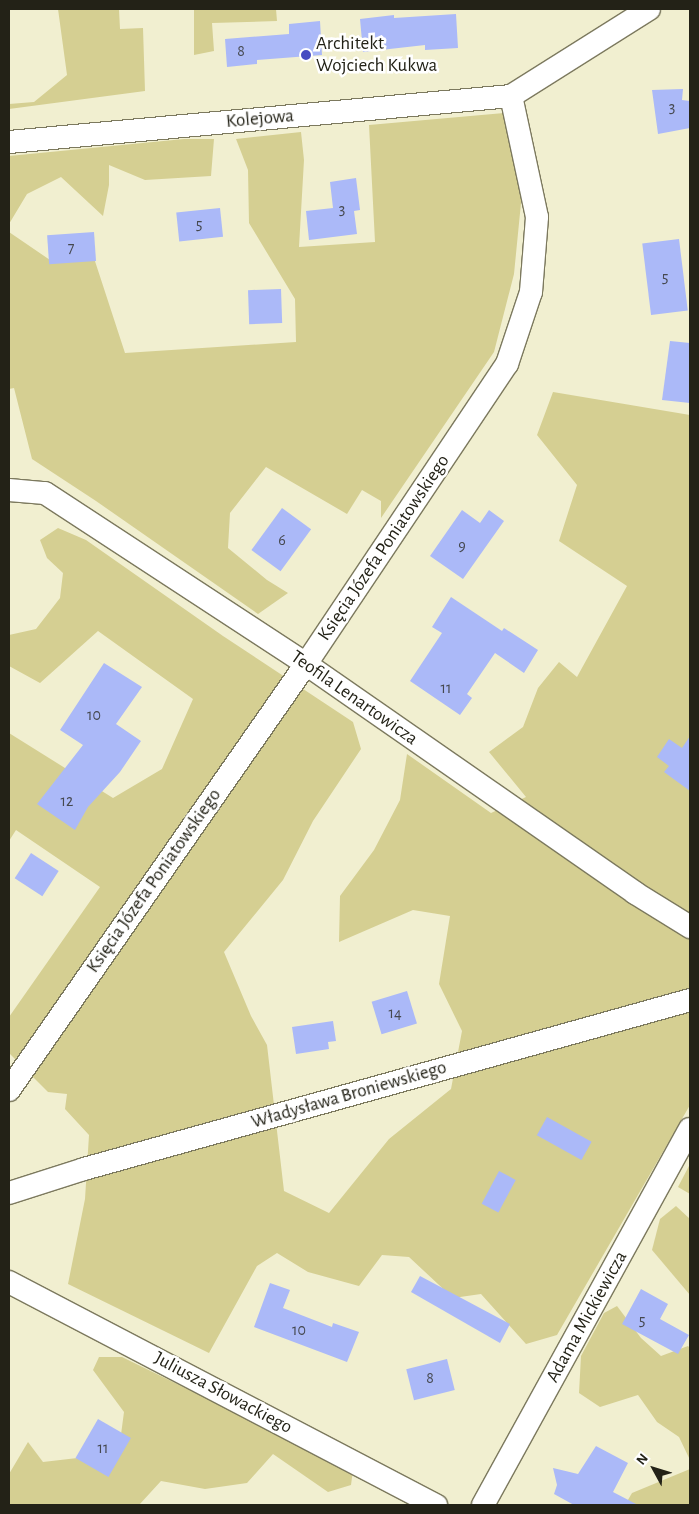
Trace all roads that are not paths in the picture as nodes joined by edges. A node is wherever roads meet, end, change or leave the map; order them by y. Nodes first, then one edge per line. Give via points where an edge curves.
1 (649, 9) edge
2 (512, 96) junction
3 (9, 142) edge
4 (9, 490) edge
5 (306, 664) junction
6 (690, 927) edge
7 (690, 1000) edge
8 (9, 1090) edge
9 (690, 1129) edge
10 (9, 1193) edge
11 (9, 1282) edge
12 (436, 1505) edge
13 (483, 1505) edge

1 - 2 street
2 - 3 street, Kolejowa
2 - 5 street, Księcia Józefa Poniatowskiego via 537,218 531,292 508,364
4 - 5 street, Teofila Lenartowicza via 45,493
5 - 6 street, Teofila Lenartowicza via 635,893
5 - 8 street, Księcia Józefa Poniatowskiego
7 - 10 street, Władysława Broniewskiego
9 - 13 street, Adama Mickiewicza
11 - 12 street, Juliusza Słowackiego

